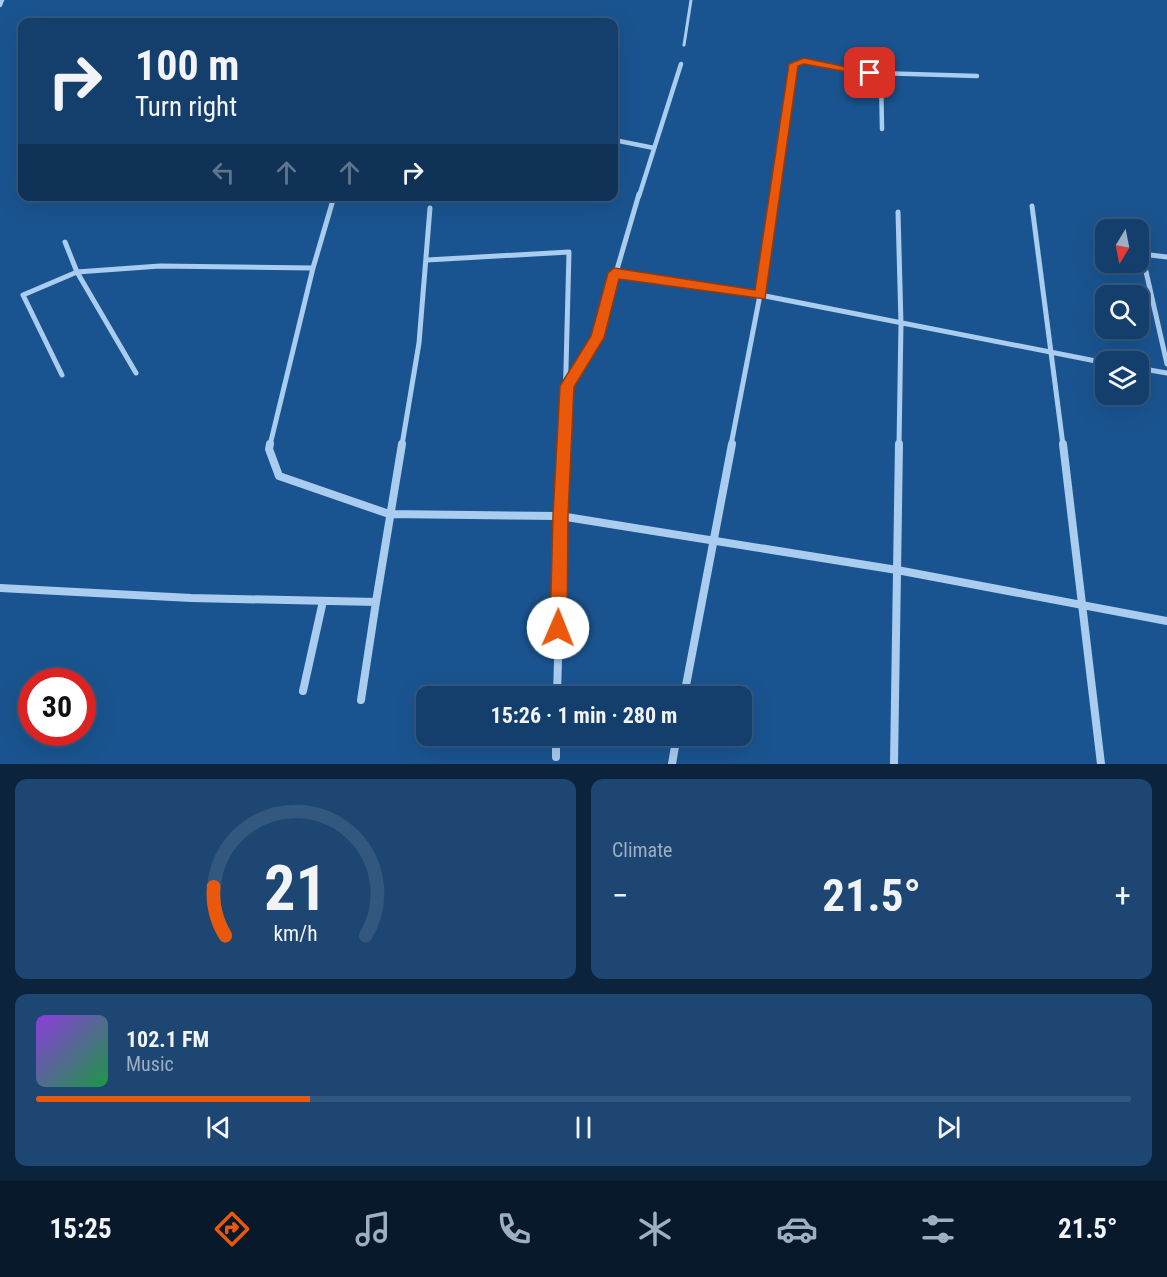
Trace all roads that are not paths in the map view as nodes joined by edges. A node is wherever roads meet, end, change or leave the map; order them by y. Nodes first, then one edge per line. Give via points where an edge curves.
1 (2, 0) edge
2 (691, 0) edge
3 (0, 5) edge
4 (684, 45) dead end
5 (681, 64) dead end
6 (870, 73) junction
7 (977, 76) dead end
8 (882, 129) dead end
9 (618, 141) edge
10 (654, 148) junction
11 (333, 201) edge
12 (1032, 206) dead end
13 (430, 208) dead end
14 (898, 212) dead end
15 (64, 242) dead end
16 (1167, 257) edge
17 (427, 260) junction
18 (313, 268) junction
19 (77, 272) junction
20 (614, 273) junction
21 (760, 295) junction
22 (901, 324) junction
23 (1053, 353) junction
24 (1095, 361) edge
25 (1167, 364) edge
26 (1149, 370) edge
27 (136, 373) dead end
28 (1167, 373) edge
29 (62, 375) dead end
30 (567, 386) junction
31 (389, 514) junction
32 (560, 516) junction
33 (712, 541) junction
34 (897, 570) junction
35 (0, 588) edge
36 (323, 601) junction
37 (376, 602) junction
38 (1080, 606) junction
39 (1167, 621) edge
40 (557, 686) edge
41 (686, 686) edge
42 (303, 691) dead end
43 (361, 700) dead end
44 (556, 746) edge
45 (675, 746) edge
46 (556, 757) dead end
47 (672, 764) edge
48 (894, 764) edge
49 (1101, 764) edge

1 - 3 street
2 - 4 lane
5 - 10 street
6 - 7 street
6 - 8 street via 881,77
6 - 21 street via 804,61 794,64
9 - 10 street
10 - 20 street
11 - 18 street
12 - 23 street
13 - 17 street
14 - 22 street
15 - 19 street
16 - 25 street via 1142,254
17 - 30 street via 569,252
17 - 31 street via 419,343
18 - 19 street via 160,266
18 - 31 street via 269,449 279,476
19 - 27 street
19 - 29 street via 23,295
20 - 21 street
20 - 30 street via 597,338
21 - 22 street
21 - 33 street
22 - 23 street
22 - 34 street
23 - 24 street
23 - 38 street
26 - 28 street
30 - 32 street
31 - 32 street
31 - 37 street
32 - 33 street
32 - 40 street
33 - 34 street
33 - 41 street
34 - 38 street
34 - 48 street
35 - 36 street
36 - 37 street
36 - 42 street
37 - 43 street
38 - 39 street
38 - 49 street
44 - 46 street
45 - 47 street

